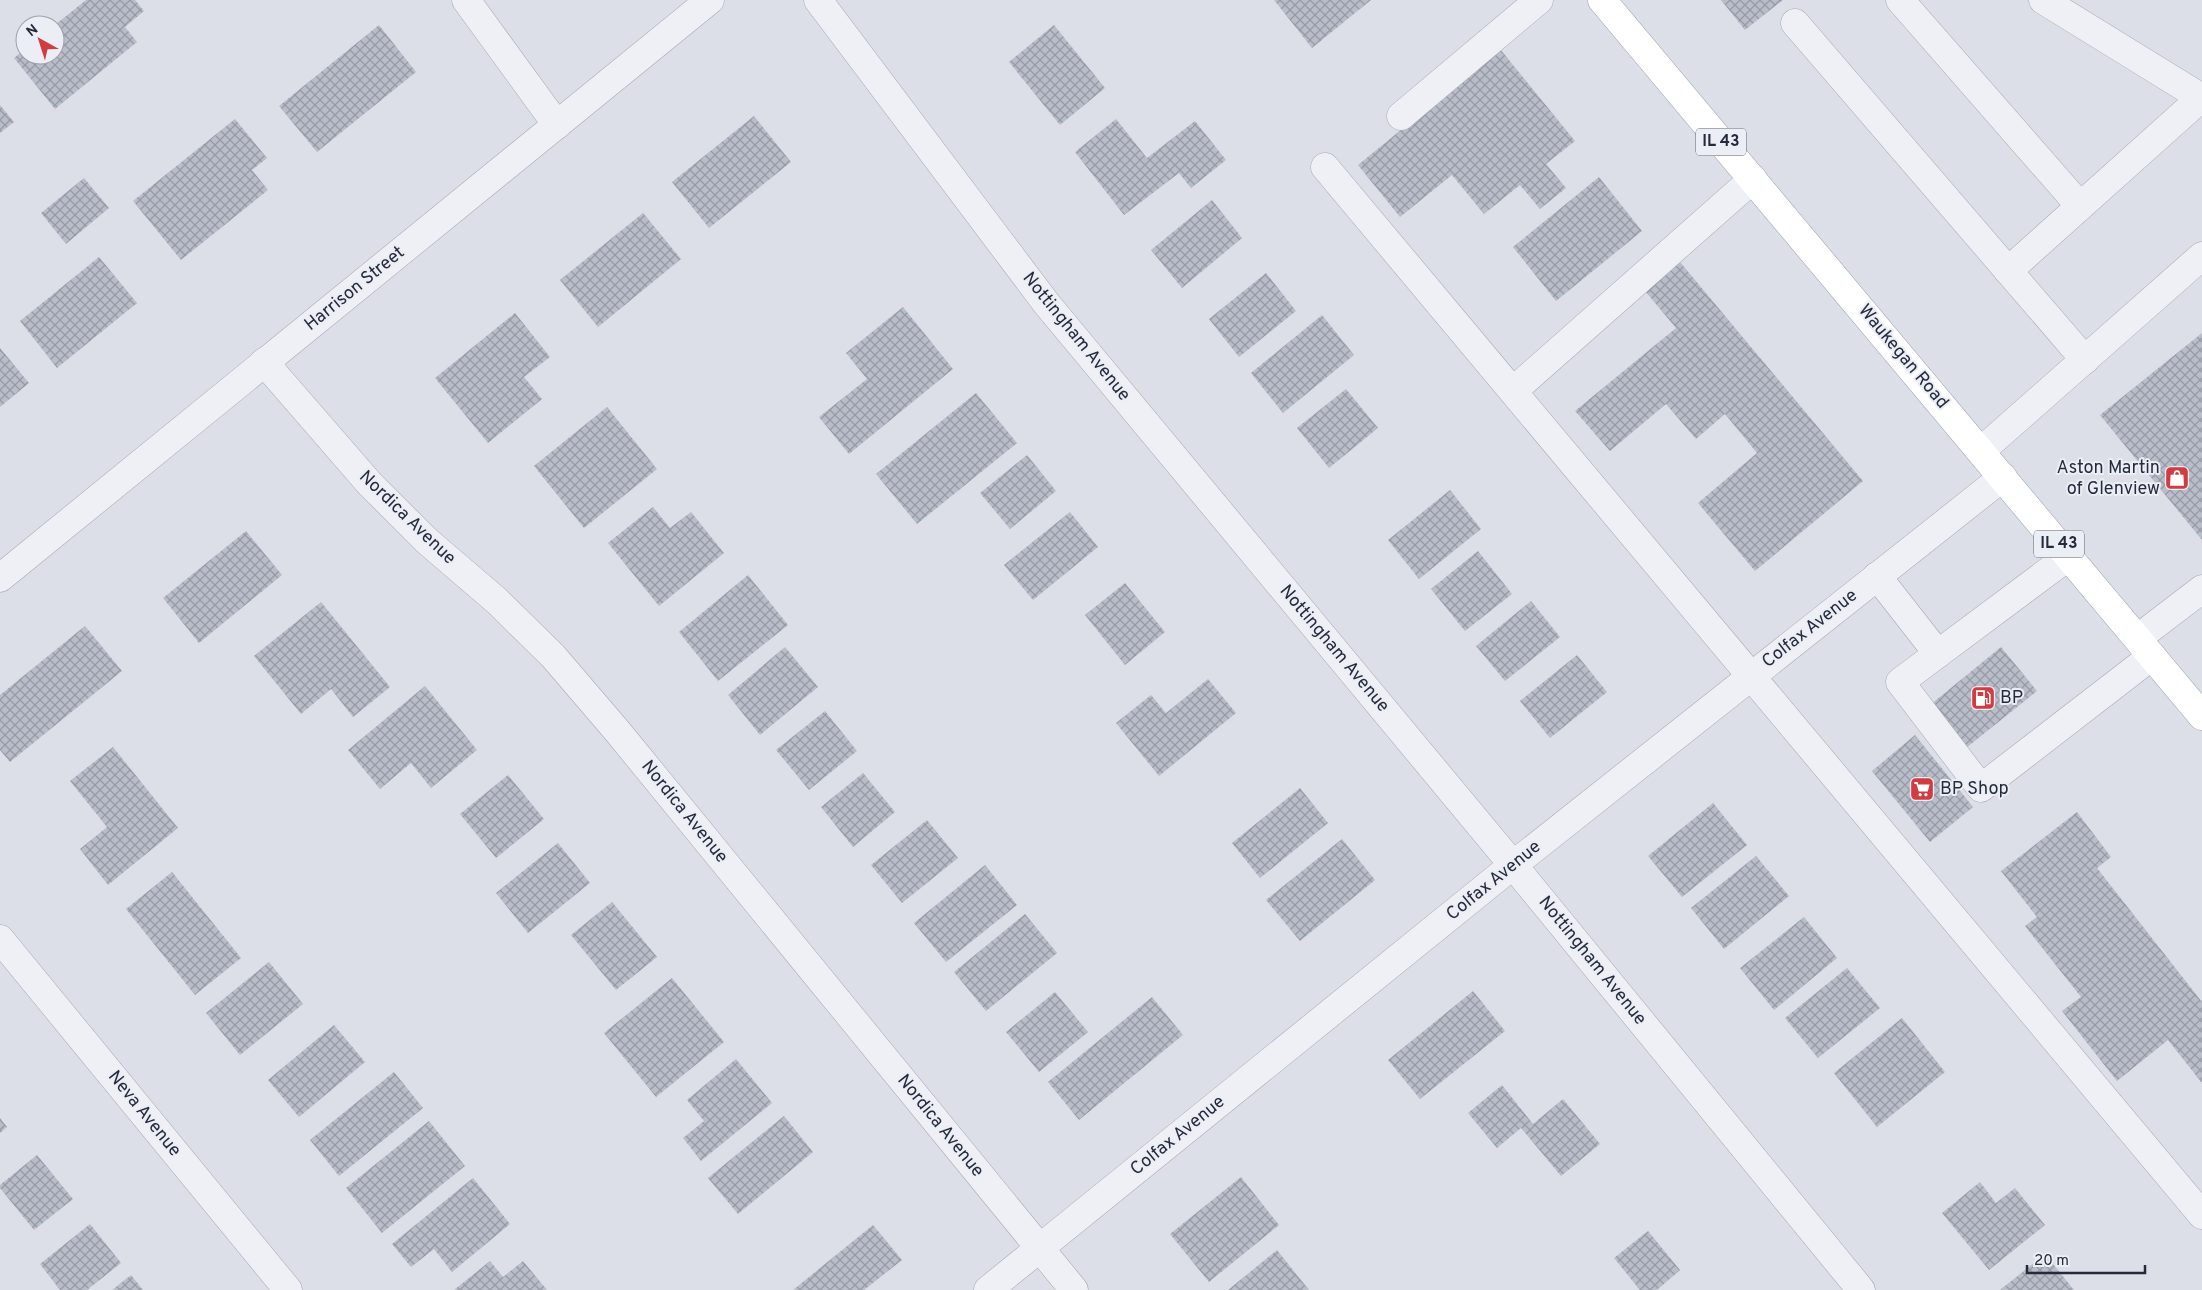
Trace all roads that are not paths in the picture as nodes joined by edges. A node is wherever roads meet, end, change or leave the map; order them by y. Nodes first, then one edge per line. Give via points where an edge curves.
1 (466, 0) edge
2 (710, 0) edge
3 (818, 0) edge
4 (1539, 0) edge
5 (1602, 0) edge
6 (1900, 0) edge
7 (2043, 0) edge
8 (1795, 23) dead end
9 (2202, 98) edge
10 (1401, 116) dead end
11 (557, 125) junction
12 (1325, 167) dead end
13 (1753, 180) junction
14 (2080, 206) junction
15 (2202, 256) edge
16 (2008, 271) junction
17 (2085, 360) junction
18 (264, 362) junction
19 (1513, 391) junction
20 (1981, 451) junction
21 (2003, 477) junction
22 (2068, 556) junction
23 (1877, 576) junction
24 (0, 578) edge
25 (2202, 590) edge
26 (2145, 647) junction
27 (1938, 654) junction
28 (1751, 676) junction
29 (2200, 710) edge
30 (1513, 865) junction
31 (0, 939) edge
32 (2202, 1215) edge
33 (1040, 1248) junction
34 (288, 1290) edge
35 (988, 1290) edge
36 (1074, 1290) edge
37 (1860, 1290) edge

1 - 11 street
2 - 11 street, Harrison Street
3 - 30 street, Nottingham Avenue via 1046,302
4 - 10 street
5 - 13 main road, Waukegan Road / IL 43
6 - 14 street
7 - 9 street
8 - 16 street
9 - 14 street
11 - 18 street, Harrison Street
12 - 19 street
13 - 19 street
13 - 20 main road, Waukegan Road / IL 43
14 - 16 street
15 - 17 street
16 - 17 street
17 - 20 street
18 - 24 street, Harrison Street
18 - 33 street, Nordica Avenue via 375,490 427,541 497,600 553,656
19 - 28 street
20 - 21 main road, Waukegan Road / IL 43
21 - 22 main road, Waukegan Road / IL 43
21 - 23 street, Colfax Avenue
22 - 26 main road, Waukegan Road / IL 43
22 - 27 street
23 - 27 street
23 - 28 street, Colfax Avenue
25 - 26 street
26 - 27 street via 1981,788 1900,682
26 - 29 main road, Waukegan Road / IL 43
28 - 30 street, Colfax Avenue
28 - 32 street
30 - 33 street, Colfax Avenue
30 - 37 street, Nottingham Avenue
31 - 34 street, Neva Avenue
33 - 35 street, Colfax Avenue
33 - 36 street, Nordica Avenue

